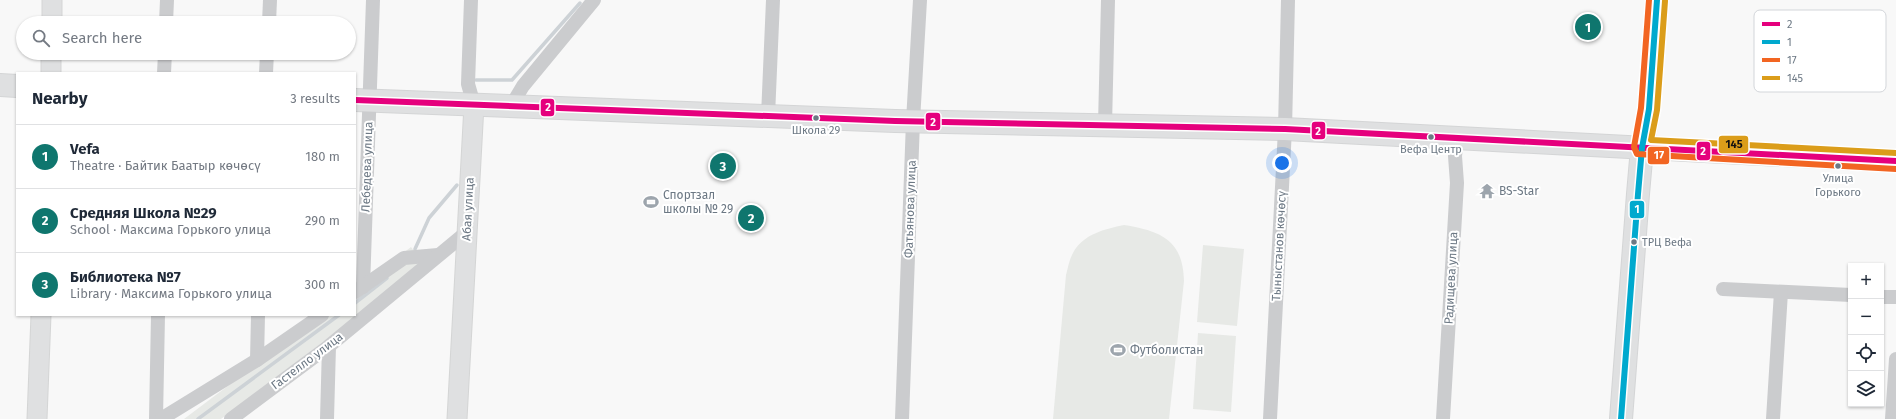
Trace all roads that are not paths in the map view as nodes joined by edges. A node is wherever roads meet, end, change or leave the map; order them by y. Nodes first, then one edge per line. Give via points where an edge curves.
1 (52, 0) edge
2 (167, 0) edge
3 (270, 0) edge
4 (373, 0) edge
5 (471, 0) edge
6 (773, 0) edge
7 (920, 0) edge
8 (1108, 0) edge
9 (1288, 0) edge
10 (1657, 0) edge
11 (590, 1) edge
12 (52, 16) edge
13 (166, 16) edge
14 (269, 16) edge
15 (51, 60) edge
16 (165, 60) edge
17 (267, 60) edge
18 (51, 72) edge
19 (164, 72) edge
20 (266, 72) edge
21 (0, 85) edge
22 (16, 86) edge
23 (362, 100) edge
24 (474, 105) junction
25 (511, 106) junction
26 (768, 116) junction
27 (914, 121) junction
28 (1105, 124) junction
29 (1285, 129) junction
30 (1456, 138) junction
31 (1642, 148) junction
32 (1896, 161) edge
33 (467, 232) junction
34 (438, 255) junction
35 (359, 289) edge
36 (1724, 289) dead end
37 (1781, 292) junction
38 (1848, 295) edge
39 (1884, 297) edge
40 (1896, 297) edge
41 (41, 316) edge
42 (158, 316) edge
43 (258, 316) edge
44 (321, 316) edge
45 (329, 346) junction
46 (1896, 359) edge
47 (257, 360) junction
48 (37, 419) edge
49 (156, 419) edge
50 (161, 419) edge
51 (231, 419) edge
52 (327, 419) edge
53 (457, 419) edge
54 (902, 419) edge
55 (1270, 419) edge
56 (1443, 419) edge
57 (1621, 419) edge
58 (1773, 419) edge
59 (1892, 419) edge

1 - 12 street
2 - 13 street
3 - 14 street
4 - 23 street, Лебедева улица
5 - 24 street, Абая улица via 468,84
6 - 26 street
7 - 27 street, Фатьянова улица
8 - 28 street
9 - 29 street, Тыныстанов көчөсү
10 - 31 main road via 1649,109
11 - 25 street via 523,86
15 - 18 street
16 - 19 street
17 - 20 street
21 - 22 main road
23 - 24 main road
23 - 35 street, Лебедева улица
24 - 25 main road
24 - 33 street, Абая улица
25 - 26 main road
26 - 27 main road
27 - 28 main road
27 - 54 street, Фатьянова улица
28 - 29 main road
29 - 30 main road
29 - 55 street, Тыныстанов көчөсү
30 - 31 main road
30 - 56 street, Радищева улица via 1456,183
31 - 32 main road
31 - 57 main road
33 - 34 street, Гастелло улица
33 - 53 street, Абая улица
34 - 35 street via 404,258
34 - 45 street, Гастелло улица
36 - 37 street
37 - 38 street
37 - 58 street
39 - 40 street
41 - 48 street
42 - 49 street
43 - 47 street
44 - 47 street
45 - 51 street, Гастелло улица
45 - 52 street
46 - 59 street
47 - 50 street

